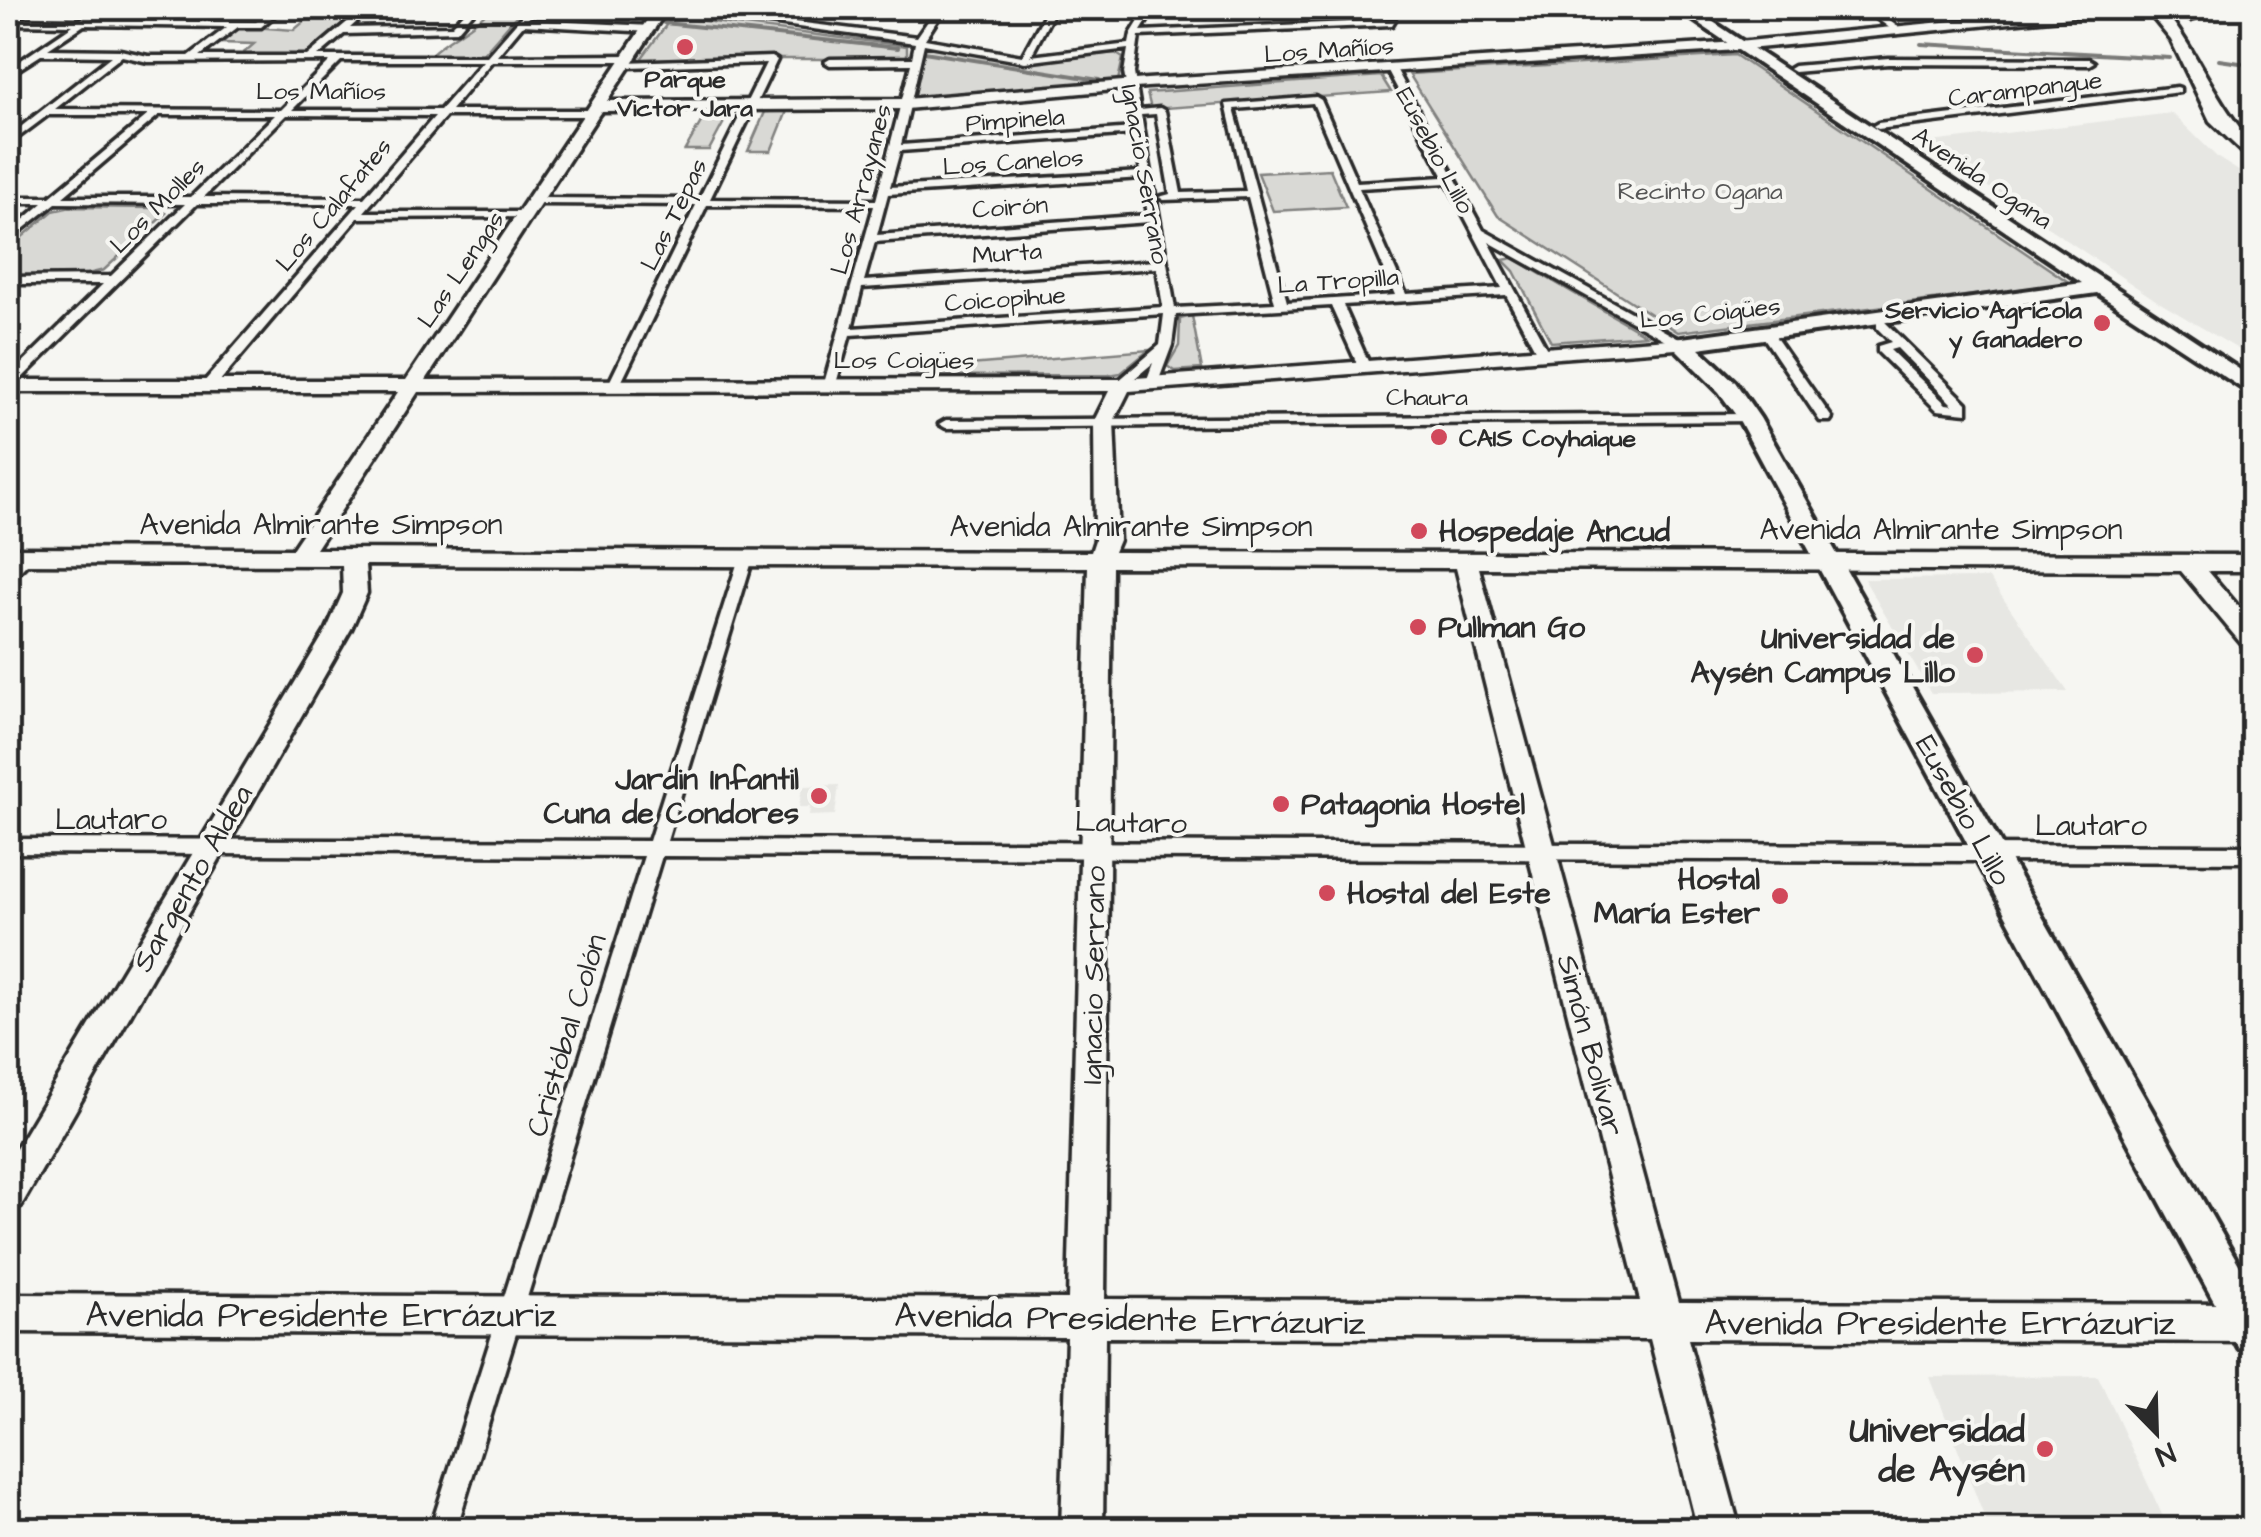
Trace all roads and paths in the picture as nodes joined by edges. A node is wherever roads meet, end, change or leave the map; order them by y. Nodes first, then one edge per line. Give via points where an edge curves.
1 (103, 8) edge
2 (195, 8) edge
3 (280, 8) edge
4 (368, 8) edge
5 (473, 8) edge
6 (533, 8) edge
7 (662, 8) edge
8 (769, 8) edge
9 (942, 8) edge
10 (1052, 8) edge
11 (1280, 8) edge
12 (1355, 8) edge
13 (1683, 8) edge
14 (1701, 8) edge
15 (1867, 8) edge
16 (2121, 8) edge
17 (2153, 8) edge
18 (2178, 8) edge
19 (1149, 10) edge
20 (2194, 18) dead end
21 (754, 19) junction
22 (8, 21) edge
23 (81, 22) junction
24 (518, 22) junction
25 (1392, 22) dead end
26 (174, 24) junction
27 (1364, 24) junction
28 (235, 25) junction
29 (1894, 27) junction
30 (650, 30) junction
31 (341, 31) junction
32 (1135, 34) junction
33 (921, 39) junction
34 (998, 44) dead end
35 (1747, 45) junction
36 (1132, 46) junction
37 (204, 50) junction
38 (120, 52) junction
39 (34, 55) junction
40 (8, 57) edge
41 (486, 58) junction
42 (192, 59) junction
43 (309, 59) junction
44 (338, 59) junction
45 (1025, 60) junction
46 (629, 61) junction
47 (830, 62) dead end
48 (915, 62) junction
49 (2089, 62) dead end
50 (1391, 67) junction
51 (1794, 68) junction
52 (8, 73) edge
53 (1129, 86) junction
54 (2177, 90) dead end
55 (906, 104) junction
56 (750, 105) junction
57 (597, 109) junction
58 (46, 112) junction
59 (156, 112) junction
60 (284, 112) junction
61 (1134, 113) junction
62 (440, 114) junction
63 (1878, 126) junction
64 (1138, 130) junction
65 (8, 142) edge
66 (895, 148) junction
67 (2254, 157) edge
68 (1146, 175) junction
69 (1449, 180) junction
70 (1353, 185) junction
71 (1254, 194) junction
72 (881, 197) junction
73 (1176, 197) junction
74 (1150, 198) junction
75 (8, 200) edge
76 (52, 200) junction
77 (194, 200) junction
78 (365, 201) junction
79 (704, 201) junction
80 (531, 208) junction
81 (355, 214) junction
82 (1153, 218) junction
83 (1481, 232) junction
84 (8, 238) edge
85 (870, 239) junction
86 (1161, 264) junction
87 (8, 280) edge
88 (114, 280) junction
89 (857, 285) junction
90 (1508, 291) junction
91 (2115, 294) junction
92 (1402, 298) junction
93 (1335, 302) junction
94 (1282, 306) junction
95 (1170, 311) junction
96 (1881, 325) junction
97 (1799, 331) junction
98 (844, 332) junction
99 (1768, 335) junction
100 (1901, 342) junction
101 (1166, 344) junction
102 (1682, 344) junction
103 (1544, 355) junction
104 (1365, 368) junction
105 (2252, 375) edge
106 (1152, 382) junction
107 (1122, 384) junction
108 (8, 385) edge
109 (208, 386) junction
110 (412, 386) junction
111 (613, 387) junction
112 (829, 387) junction
113 (1749, 418) junction
114 (1825, 418) dead end
115 (1104, 421) junction
116 (946, 424) dead end
117 (17, 556) edge
118 (299, 557) junction
119 (353, 557) junction
120 (746, 558) junction
121 (1100, 558) junction
122 (1465, 560) junction
123 (1827, 562) junction
124 (2188, 563) junction
125 (2254, 563) edge
126 (8, 574) edge
127 (2254, 642) edge
128 (8, 846) edge
129 (211, 846) junction
130 (655, 848) junction
131 (1095, 849) junction
132 (1540, 851) junction
133 (1988, 852) junction
134 (2254, 854) edge
135 (8, 1194) edge
136 (8, 1313) edge
137 (510, 1314) junction
138 (1088, 1316) junction
139 (1664, 1321) junction
140 (2252, 1326) edge
141 (443, 1530) edge
142 (1082, 1530) edge
143 (1719, 1530) edge

1 - 23 street
2 - 26 street
3 - 28 street via 258,25
4 - 31 street
5 - 31 street via 454,28
6 - 24 street, Los Calafates
7 - 21 street
7 - 30 street, Las Lengas
8 - 21 street
9 - 33 street, Los Arrayanes
10 - 45 street
11 - 19 street
12 - 27 street
13 - 35 main road, Avenida Ogana
14 - 35 main road, Avenida Ogana
15 - 29 street
16 - 29 street, Los Mañíos
17 - 67 highway via 2179,40 2217,117
18 - 20 street
19 - 32 street, Ignacio Serrano
21 - 33 street
22 - 23 street
23 - 26 street
23 - 39 street
24 - 30 street
24 - 41 street, Los Calafates
25 - 27 street
26 - 28 street
27 - 32 street
28 - 37 street
29 - 35 street, Los Mañíos
30 - 46 street, Las Lengas
31 - 43 street
32 - 36 street, Ignacio Serrano
33 - 34 street
33 - 45 street
33 - 48 street, Los Arrayanes
35 - 50 street, Los Mañíos
35 - 51 main road, Avenida Ogana
35 - 91 main road, Avenida Ogana
36 - 45 street
36 - 53 street, Ignacio Serrano
37 - 38 street
37 - 42 street
38 - 39 street
38 - 42 street via 148,60
38 - 58 street
39 - 40 street
39 - 52 street
41 - 44 street
41 - 46 street
41 - 62 street, Los Calafates
42 - 43 street
43 - 44 street
44 - 60 street, Los Molles
46 - 56 street, Las Tepas via 772,60
46 - 57 street, Las Lengas
47 - 48 street
48 - 55 street, Los Arrayanes
49 - 51 street via 1888,60
50 - 53 street, Los Mañíos
50 - 69 street, Eusebio Lillo
51 - 63 main road, Avenida Ogana
53 - 55 street, Los Mañíos
53 - 61 street, Ignacio Serrano
54 - 63 street, Carampangue
55 - 56 street, Los Mañíos
55 - 66 street, Los Arrayanes
56 - 57 street, Los Mañíos
56 - 79 street, Las Tepas
57 - 62 street, Los Mañíos
57 - 80 street, Las Lengas
58 - 59 street, Los Mañíos
58 - 65 street
59 - 60 street, Los Mañíos
59 - 76 street
60 - 62 street, Los Mañíos
60 - 77 street, Los Molles
61 - 64 street, Ignacio Serrano
61 - 73 street via 1160,111
62 - 78 street, Los Calafates
63 - 91 main road, Avenida Ogana
64 - 66 street, Pimpinela
64 - 68 street, Ignacio Serrano
66 - 72 street, Los Arrayanes
68 - 72 street, Los Canelos
68 - 74 street, Ignacio Serrano
69 - 70 street
69 - 83 street, Eusebio Lillo
70 - 71 street via 1316,100 1229,106
70 - 92 street
71 - 73 street
71 - 94 street
72 - 79 street, Los Canelos
72 - 85 street, Los Arrayanes
73 - 74 street
74 - 82 street, Ignacio Serrano
75 - 76 street
76 - 77 street
76 - 84 street
77 - 78 street
77 - 88 street, Los Molles
78 - 81 street, Los Calafates
79 - 80 street, Los Canelos
79 - 111 street, Las Tepas
80 - 81 street, Los Canelos
80 - 110 street, Las Lengas
81 - 109 street, Los Calafates
82 - 85 street, Coirón
82 - 86 street, Ignacio Serrano
83 - 90 street, Eusebio Lillo
83 - 102 street, Eusebio Lillo
85 - 89 street, Los Arrayanes
86 - 89 street, Murta
86 - 95 street, Ignacio Serrano
87 - 88 street
88 - 108 street, Los Molles
89 - 98 street, Los Arrayanes
90 - 92 street, La Tropilla
90 - 103 street, Eusebio Lillo
91 - 96 main road, Los Coigües
91 - 97 main road, Los Coigües via 1881,315
91 - 105 main road, Avenida Ogana
92 - 93 street, La Tropilla
93 - 94 street, La Tropilla
93 - 104 street
94 - 95 street, La Tropilla
95 - 98 street, Coicopihue
95 - 101 street, Ignacio Serrano
96 - 97 main road, Los Coigües
96 - 100 street
97 - 99 main road, Los Coigües
98 - 112 street, Los Arrayanes
99 - 102 main road, Los Coigües
99 - 114 street
100 - 100 street via 1962,406 1962,410 1942,407 1882,349
101 - 106 street, Ignacio Serrano
101 - 107 street, Ignacio Serrano
102 - 103 street, Los Coigües
102 - 113 main road, Eusebio Lillo via 1727,386
103 - 104 street, Los Coigües
104 - 106 street, Los Coigües
106 - 107 street, Los Coigües
106 - 115 street, Ignacio Serrano
107 - 112 street, Los Coigües
107 - 115 street, Ignacio Serrano
108 - 109 street, Los Coigües
109 - 110 street, Los Coigües
110 - 111 street, Los Coigües
110 - 118 street, Las Lengas
111 - 112 street, Los Coigües
113 - 115 street, Chaura
113 - 123 main road, Eusebio Lillo
115 - 116 street, Chaura
115 - 121 street, Ignacio Serrano via 1107,540
117 - 118 street, Avenida Almirante Simpson
117 - 126 street
118 - 119 street, Avenida Almirante Simpson
119 - 120 street, Avenida Almirante Simpson
119 - 129 street, Sargento Aldea via 356,582 346,616
120 - 121 street, Avenida Almirante Simpson
120 - 130 street, Cristóbal Colón
121 - 122 street, Avenida Almirante Simpson
121 - 131 street, Ignacio Serrano
122 - 123 street, Avenida Almirante Simpson
122 - 132 street, Simón Bolívar
123 - 124 street, Avenida Almirante Simpson
123 - 133 main road, Eusebio Lillo
124 - 125 street, Avenida Almirante Simpson
124 - 127 street
128 - 129 street, Lautaro
129 - 130 street, Lautaro
129 - 135 street, Sargento Aldea
130 - 131 street, Lautaro
130 - 137 street, Cristóbal Colón
131 - 132 street, Lautaro
131 - 138 street, Ignacio Serrano
132 - 133 street, Lautaro
132 - 139 street, Simón Bolívar
133 - 134 street, Lautaro
133 - 140 main road, Eusebio Lillo
136 - 137 street, Avenida Presidente Errázuriz
137 - 138 street, Avenida Presidente Errázuriz
137 - 141 street, Cristóbal Colón
138 - 139 street, Avenida Presidente Errázuriz
138 - 142 street, Ignacio Serrano
139 - 140 street, Avenida Presidente Errázuriz
139 - 143 street, Simón Bolívar

